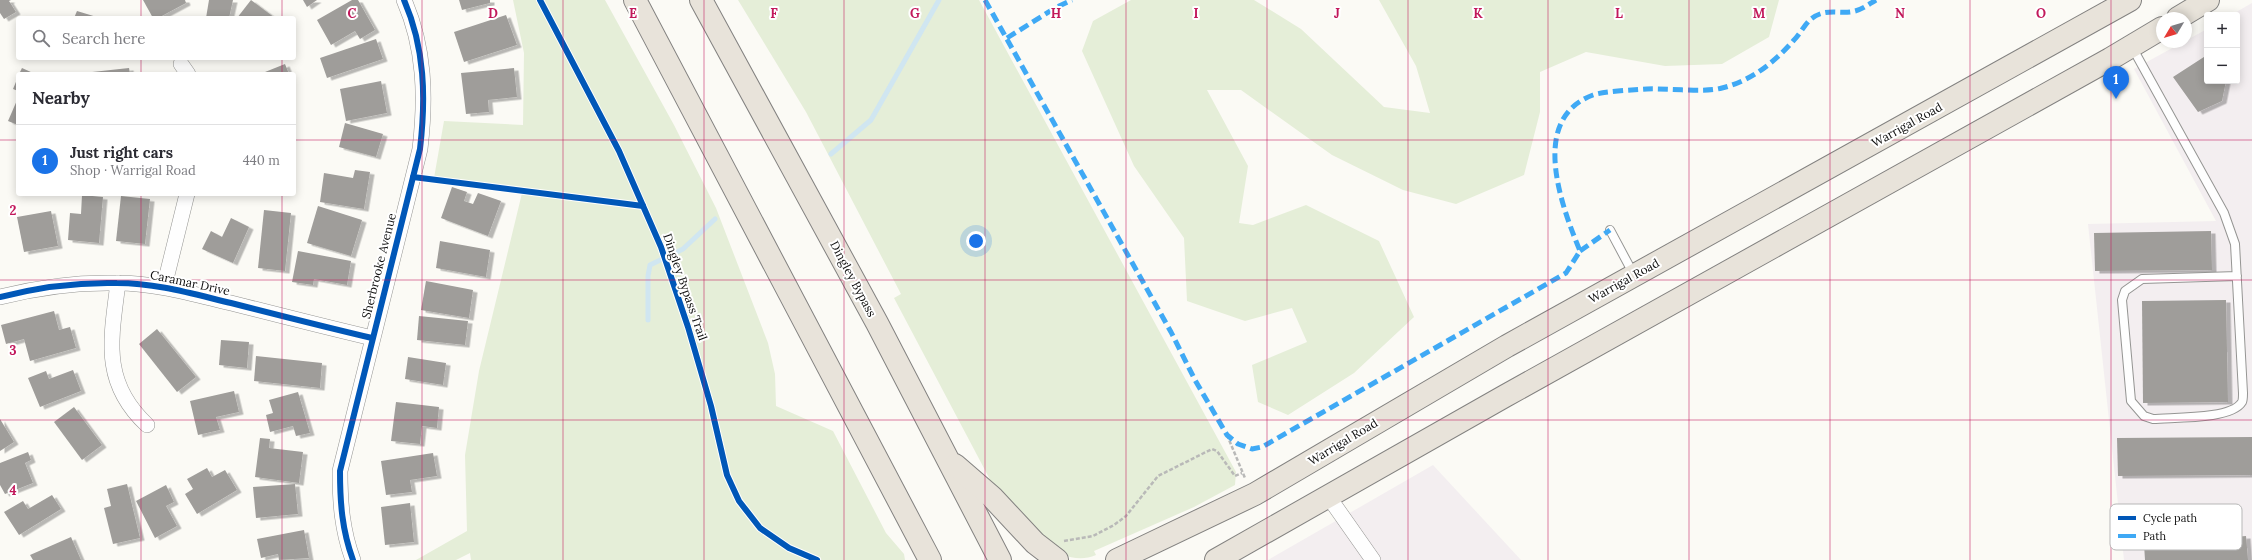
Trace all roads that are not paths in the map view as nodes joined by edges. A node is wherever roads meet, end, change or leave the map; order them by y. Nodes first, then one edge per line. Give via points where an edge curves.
1 (404, 0) edge
2 (635, 0) edge
3 (701, 0) edge
4 (2130, 0) edge
5 (2208, 0) edge
6 (2188, 12) edge
7 (2156, 32) edge
8 (2132, 46) junction
9 (187, 196) edge
10 (1610, 230) dead end
11 (1635, 275) junction
12 (2237, 276) junction
13 (118, 282) junction
14 (164, 287) junction
15 (0, 297) edge
16 (372, 338) junction
17 (147, 425) dead end
18 (945, 457) junction
19 (1328, 496) junction
20 (1057, 551) edge
21 (925, 556) edge
22 (353, 560) edge
23 (1000, 560) edge
24 (1117, 560) edge
25 (1216, 560) edge
26 (1372, 560) edge

1 - 16 street, Sherbrooke Avenue via 419,48 425,97 423,122 420,149
2 - 21 highway
3 - 18 highway, Dingley Bypass via 877,323
4 - 11 highway, Warrigal Road
5 - 6 highway
7 - 8 highway
8 - 12 lane via 2224,213 2235,244
8 - 19 highway
9 - 14 street
10 - 11 lane
11 - 24 highway, Warrigal Road via 1475,364 1255,494
12 - 12 lane via 2242,402 2218,415 2153,419 2144,416 2131,401 2122,300 2125,292 2142,279
13 - 14 street, Caramar Drive
13 - 15 street, Caramar Drive via 35,288
13 - 17 street via 112,333 114,371 128,406
14 - 16 street, Caramar Drive
16 - 22 street, Sherbrooke Avenue via 340,471 340,510
18 - 20 highway via 992,497 1019,527
18 - 23 highway, Dingley Bypass
19 - 25 highway
19 - 26 street

